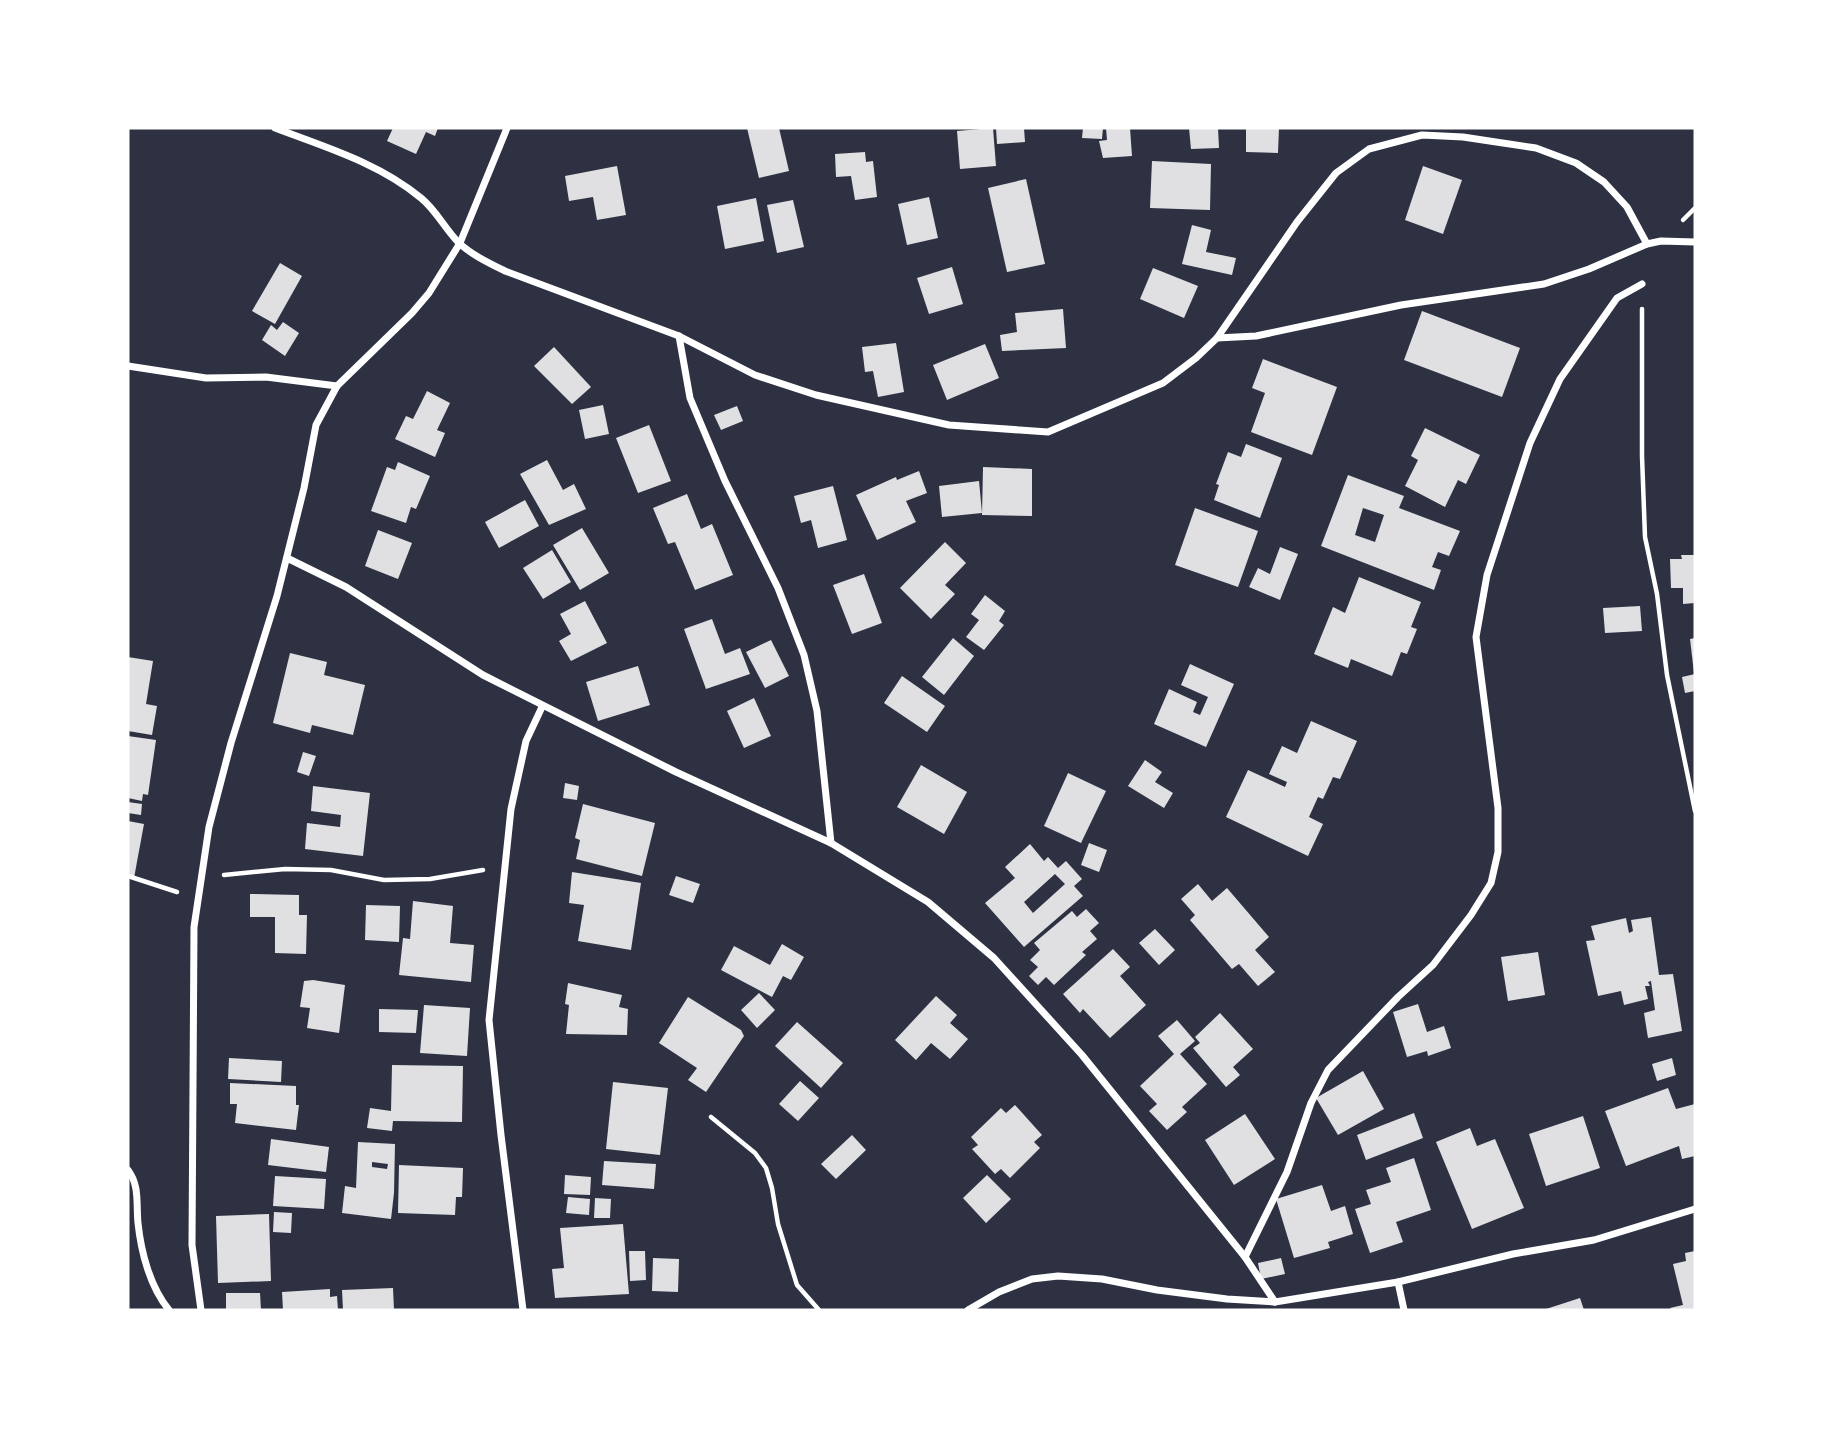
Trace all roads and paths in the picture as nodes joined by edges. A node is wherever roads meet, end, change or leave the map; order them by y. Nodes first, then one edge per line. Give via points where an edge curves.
1 (275, 128) edge
2 (506, 128) edge
3 (1695, 242) edge
4 (460, 243) junction
5 (1647, 244) junction
6 (1642, 284) joint
7 (679, 336) junction
8 (1217, 338) junction
9 (128, 366) edge
10 (337, 386) junction
11 (286, 558) junction
12 (542, 707) junction
13 (1695, 811) edge
14 (831, 843) junction
15 (505, 867) junction
16 (128, 877) edge
17 (202, 878) junction
18 (198, 899) junction
19 (711, 1117) dead end
20 (128, 1170) edge
21 (1695, 1209) edge
22 (1245, 1257) junction
23 (1398, 1282) junction
24 (1275, 1302) junction
25 (169, 1310) edge
26 (201, 1310) edge
27 (523, 1310) edge
28 (819, 1310) edge
29 (968, 1310) edge
30 (1404, 1310) edge

1 - 4 street via 389,176 422,199
2 - 4 street
3 - 5 street
4 - 7 street via 505,271
4 - 10 street via 420,303
5 - 8 street via 1544,284 1401,305 1256,336
5 - 8 street via 1627,207 1604,182 1576,163 1536,148 1422,135 1368,149 1336,173
6 - 13 path via 1645,537
6 - 22 street via 1617,299 1560,379 1530,443 1487,575 1476,637 1498,808 1498,852 1491,883 1433,965 1328,1070 1287,1172
7 - 8 street via 755,375 816,395 949,425 1048,432 1163,383
7 - 14 street via 691,398 725,481 778,587 804,655 817,711
9 - 10 street via 206,378 266,377
10 - 11 street via 316,425
11 - 12 street via 346,587 483,675
11 - 17 street via 230,743 209,827
12 - 14 street
12 - 15 street via 526,741 511,809
14 - 22 street via 928,902 994,958 1091,1065
15 - 17 path via 430,879 384,880 331,870 285,869
15 - 27 street via 489,1020
16 - 18 path
17 - 18 street
18 - 26 street via 191,1164 192,1245
19 - 28 path via 755,1153 766,1168 797,1285
20 - 25 street via 136,1181 138,1224 148,1270
21 - 23 street via 1594,1240
22 - 24 street
23 - 24 street
23 - 30 street
24 - 29 street via 1058,1276 1032,1279

